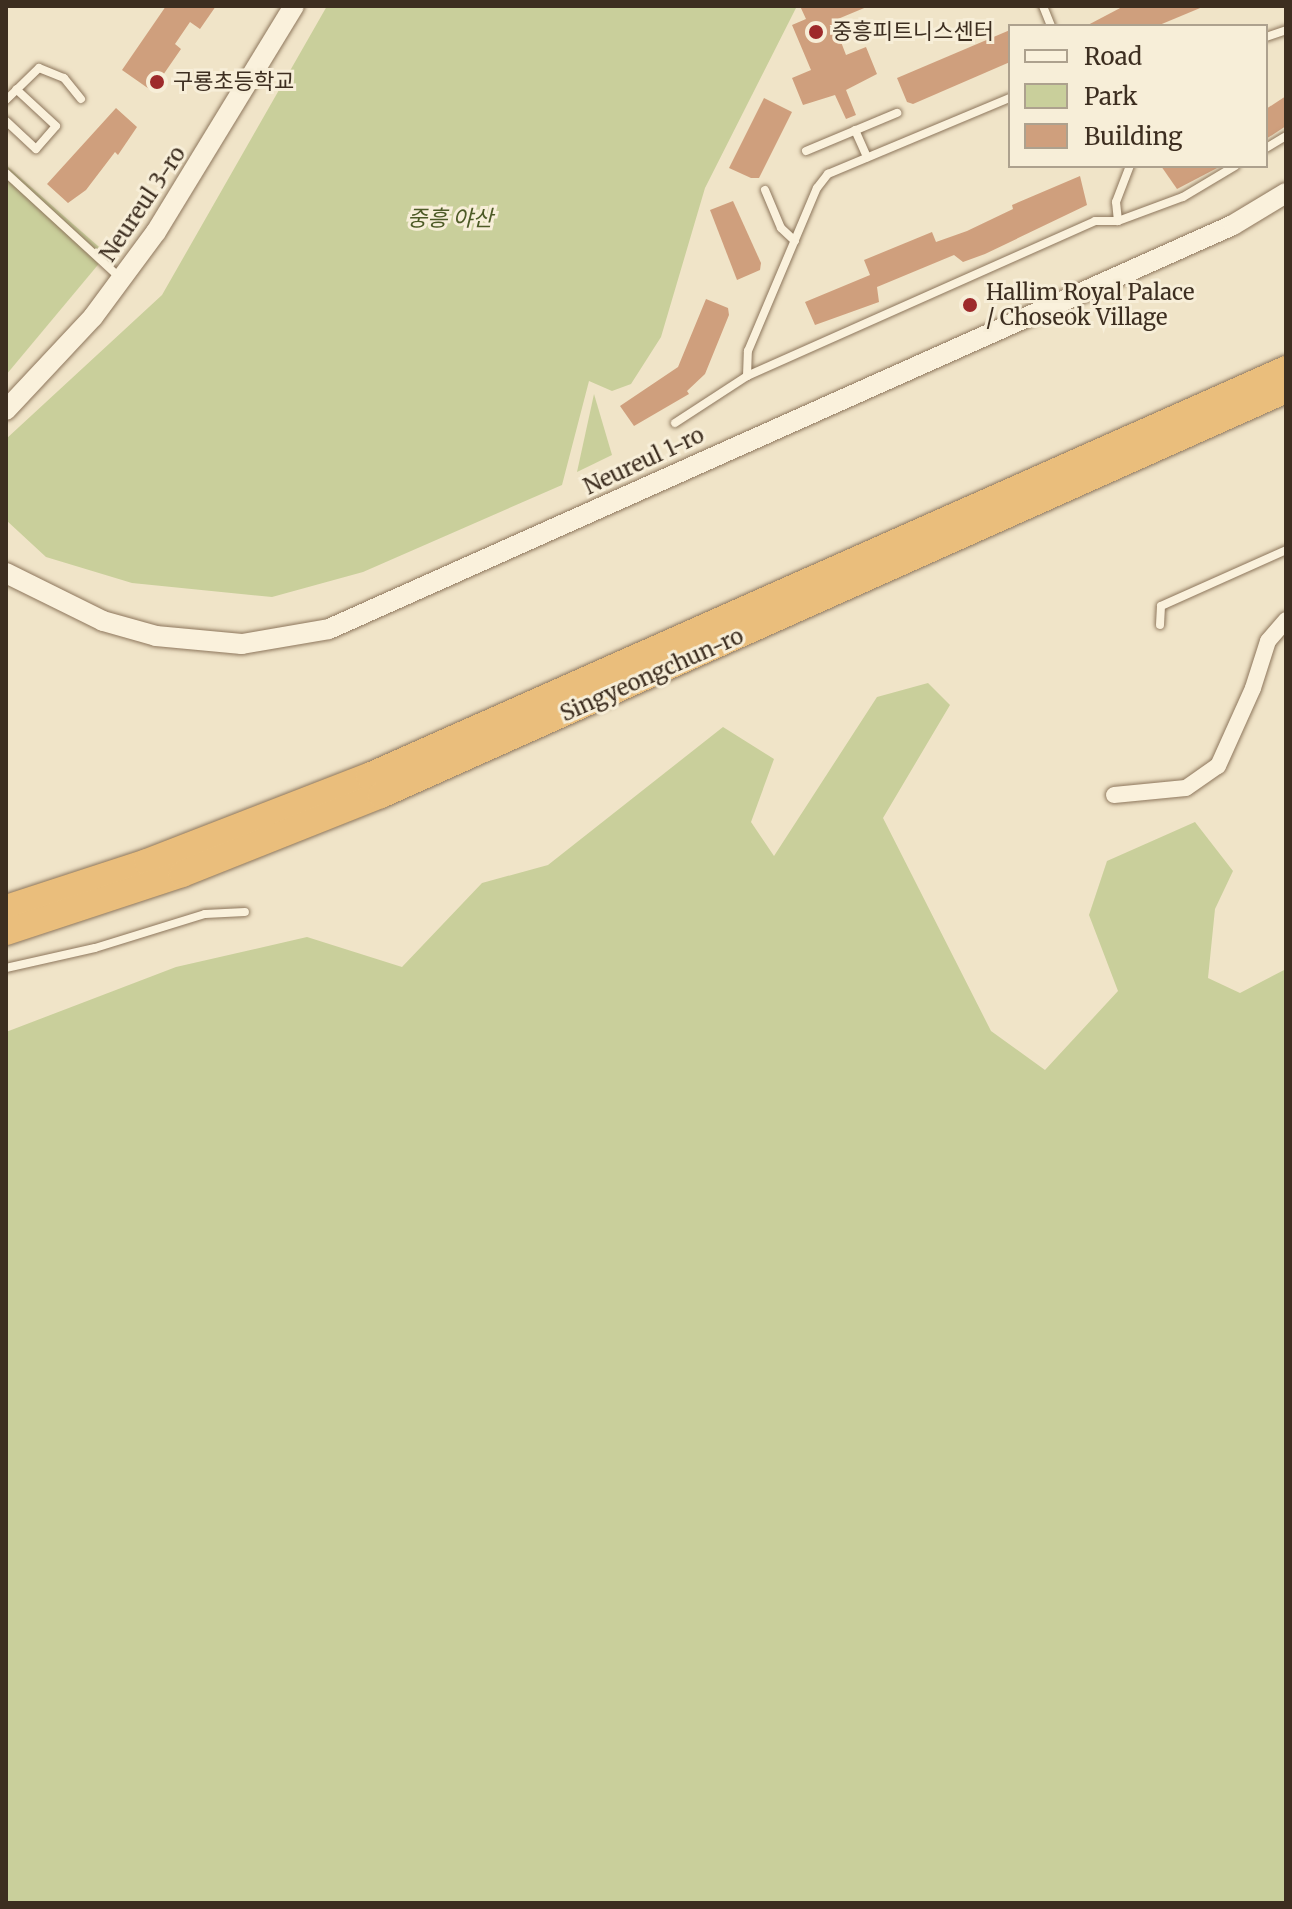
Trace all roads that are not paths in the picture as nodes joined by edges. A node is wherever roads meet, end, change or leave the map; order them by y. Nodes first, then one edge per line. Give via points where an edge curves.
1 (294, 6) edge
2 (16, 89) junction
3 (81, 99) dead end
4 (1008, 99) edge
5 (6, 100) edge
6 (897, 113) dead end
7 (6, 121) edge
8 (855, 130) junction
9 (1286, 136) edge
10 (1268, 147) edge
11 (806, 151) dead end
12 (867, 157) junction
13 (1129, 168) edge
14 (1232, 168) edge
15 (6, 173) edge
16 (765, 190) dead end
17 (1286, 193) edge
18 (1118, 221) junction
19 (795, 241) junction
20 (121, 279) junction
21 (1286, 369) edge
22 (747, 376) junction
23 (1286, 390) edge
24 (6, 410) edge
25 (675, 423) dead end
26 (1286, 550) edge
27 (6, 573) edge
28 (1286, 620) edge
29 (1160, 625) dead end
30 (712, 636) junction
31 (1114, 795) dead end
32 (6, 908) edge
33 (245, 912) dead end
34 (6, 932) edge
35 (6, 968) edge

1 - 20 street, Neureul 3-ro via 156,232
2 - 3 lane via 31,72 50,69 78,90
2 - 5 lane
2 - 7 lane via 56,126 36,149
4 - 12 lane
6 - 8 lane
8 - 11 lane
8 - 12 lane
9 - 10 lane
12 - 19 lane via 828,174
13 - 18 lane via 1116,202
14 - 18 lane via 1183,197
15 - 20 lane
16 - 19 lane via 781,228
17 - 27 street, Neureul 1-ro via 1233,225 329,629 242,644 156,636 103,621
18 - 22 lane via 1095,221
19 - 22 lane via 748,351
20 - 24 street, Neureul 3-ro
21 - 30 highway, Singyeongchun-ro
22 - 25 lane
23 - 30 highway, Singyeongchun-ro
26 - 29 lane via 1161,606
28 - 31 street via 1268,641 1218,766 1186,788
30 - 32 highway, Singyeongchun-ro via 147,862
30 - 34 highway, Singyeongchun-ro via 291,832 79,911
33 - 35 lane via 205,914 95,948

